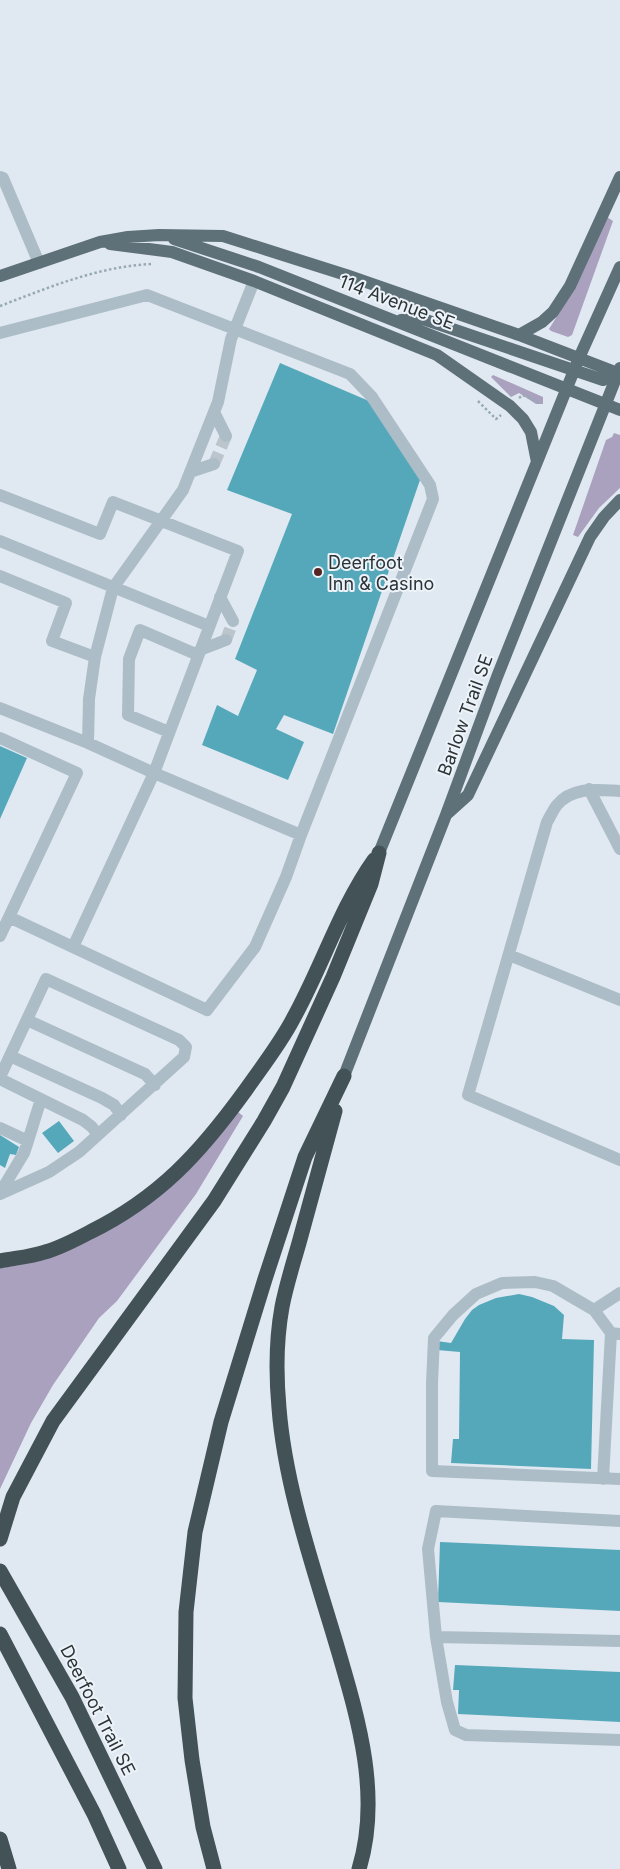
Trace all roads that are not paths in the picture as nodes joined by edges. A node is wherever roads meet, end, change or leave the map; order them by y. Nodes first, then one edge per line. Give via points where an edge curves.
1 (0, 177) edge
2 (620, 177) edge
3 (6, 200) edge
4 (159, 235) junction
5 (100, 242) junction
6 (39, 262) junction
7 (620, 267) edge
8 (0, 276) edge
9 (254, 281) junction
10 (396, 320) junction
11 (235, 330) junction
12 (0, 333) edge
13 (519, 335) junction
14 (578, 358) junction
15 (574, 371) junction
16 (619, 372) edge
17 (566, 388) junction
18 (606, 404) junction
19 (620, 410) edge
20 (214, 412) junction
21 (226, 436) dead end
22 (538, 462) junction
23 (214, 464) dead end
24 (190, 472) junction
25 (0, 495) edge
26 (620, 500) edge
27 (161, 521) junction
28 (0, 541) edge
29 (0, 576) edge
30 (113, 588) junction
31 (220, 597) junction
32 (233, 621) dead end
33 (209, 626) junction
34 (226, 640) dead end
35 (199, 652) junction
36 (95, 658) junction
37 (0, 708) edge
38 (169, 732) junction
39 (0, 738) edge
40 (88, 744) junction
41 (154, 772) junction
42 (589, 789) junction
43 (620, 791) edge
44 (446, 815) junction
45 (301, 835) junction
46 (620, 849) edge
47 (379, 853) junction
48 (9, 918) junction
49 (0, 936) edge
50 (73, 947) junction
51 (509, 954) junction
52 (620, 1000) edge
53 (27, 1020) junction
54 (10, 1056) junction
55 (344, 1076) junction
56 (0, 1078) edge
57 (155, 1085) junction
58 (41, 1099) junction
59 (121, 1115) junction
60 (0, 1128) edge
61 (98, 1135) junction
62 (28, 1141) junction
63 (620, 1160) edge
64 (0, 1193) edge
65 (0, 1262) edge
66 (620, 1293) edge
67 (594, 1310) junction
68 (615, 1334) edge
69 (604, 1479) junction
70 (620, 1479) edge
71 (620, 1521) edge
72 (0, 1539) edge
73 (0, 1571) edge
74 (0, 1634) edge
75 (436, 1636) junction
76 (620, 1641) edge
77 (620, 1740) edge
78 (0, 1839) edge
79 (9, 1869) edge
80 (119, 1869) edge
81 (154, 1869) edge
82 (214, 1869) edge
83 (359, 1869) edge

1 - 3 lane via 3,178
2 - 13 main road via 570,286 553,312
3 - 6 lane
4 - 5 main road, 114 Avenue SE
4 - 10 main road, 114 Avenue SE via 259,267
4 - 13 main road, 114 Avenue SE via 223,236
5 - 6 main road, 114 Avenue SE
5 - 9 main road via 172,252
6 - 8 main road, 114 Avenue SE
7 - 14 main road, Barlow Trail SE
9 - 11 lane
9 - 22 main road via 437,355 510,406 523,419 531,432
10 - 15 main road via 423,320
10 - 17 main road, 114 Avenue SE
11 - 12 lane via 147,295
11 - 20 lane
11 - 45 lane via 350,374 372,397 430,486 433,499
13 - 14 main road, 114 Avenue SE
14 - 15 main road, Barlow Trail SE
14 - 16 main road, 114 Avenue SE
15 - 16 main road via 603,380
15 - 17 main road, Barlow Trail SE
16 - 18 main road, Barlow Trail SE
17 - 18 main road, 114 Avenue SE
17 - 22 main road, Barlow Trail SE
18 - 19 main road, 114 Avenue SE
18 - 44 main road, Barlow Trail SE via 497,677
20 - 21 lane
20 - 24 lane
22 - 47 main road, Barlow Trail SE
23 - 24 lane
24 - 27 lane via 183,490
25 - 27 lane via 100,534 113,502
26 - 44 main road via 590,537 468,795
27 - 30 lane
27 - 31 lane via 238,551
28 - 30 lane
29 - 36 lane via 66,603 52,640
30 - 33 lane
30 - 36 lane
31 - 32 lane
31 - 33 lane
33 - 35 lane
34 - 35 lane
35 - 38 lane
35 - 38 lane via 140,630 129,659 128,715
36 - 40 lane via 89,698
37 - 40 lane
38 - 41 lane
39 - 48 lane via 76,773
40 - 41 lane
41 - 45 lane
41 - 50 lane
42 - 43 lane
42 - 46 lane
42 - 51 lane via 572,794 557,804 547,822
44 - 55 main road, Barlow Trail SE
45 - 50 lane via 255,947 207,1010
47 - 65 highway via 358,883 293,1021 232,1108 178,1171 130,1210 96,1229 44,1253
47 - 72 highway via 371,884 333,977 283,1087 214,1201 53,1421 14,1497
48 - 49 lane
48 - 50 lane
51 - 52 lane
51 - 63 lane via 468,1095
53 - 54 lane
53 - 57 lane via 145,1074
53 - 57 lane via 46,979 179,1040 186,1047 184,1057
54 - 56 lane
54 - 59 lane via 102,1098
55 - 82 highway via 305,1157 265,1279 221,1422 195,1532 186,1612 185,1698 203,1827
55 - 83 highway via 282,1307 277,1364 279,1410 290,1479 359,1723 366,1766 367,1802
56 - 58 lane
57 - 59 lane
58 - 61 lane via 83,1120
58 - 62 lane
59 - 61 lane
60 - 62 lane
61 - 64 lane via 49,1172
62 - 64 lane
66 - 67 lane
67 - 68 lane
67 - 69 lane via 553,1286 535,1282 502,1283 476,1294 453,1315 434,1338 432,1471
68 - 69 lane
69 - 70 lane
71 - 75 lane via 436,1511 428,1549
73 - 81 highway, Deerfoot Trail SE via 72,1697
74 - 80 highway via 94,1814
75 - 76 lane
75 - 77 lane via 455,1730 466,1735
78 - 79 highway

